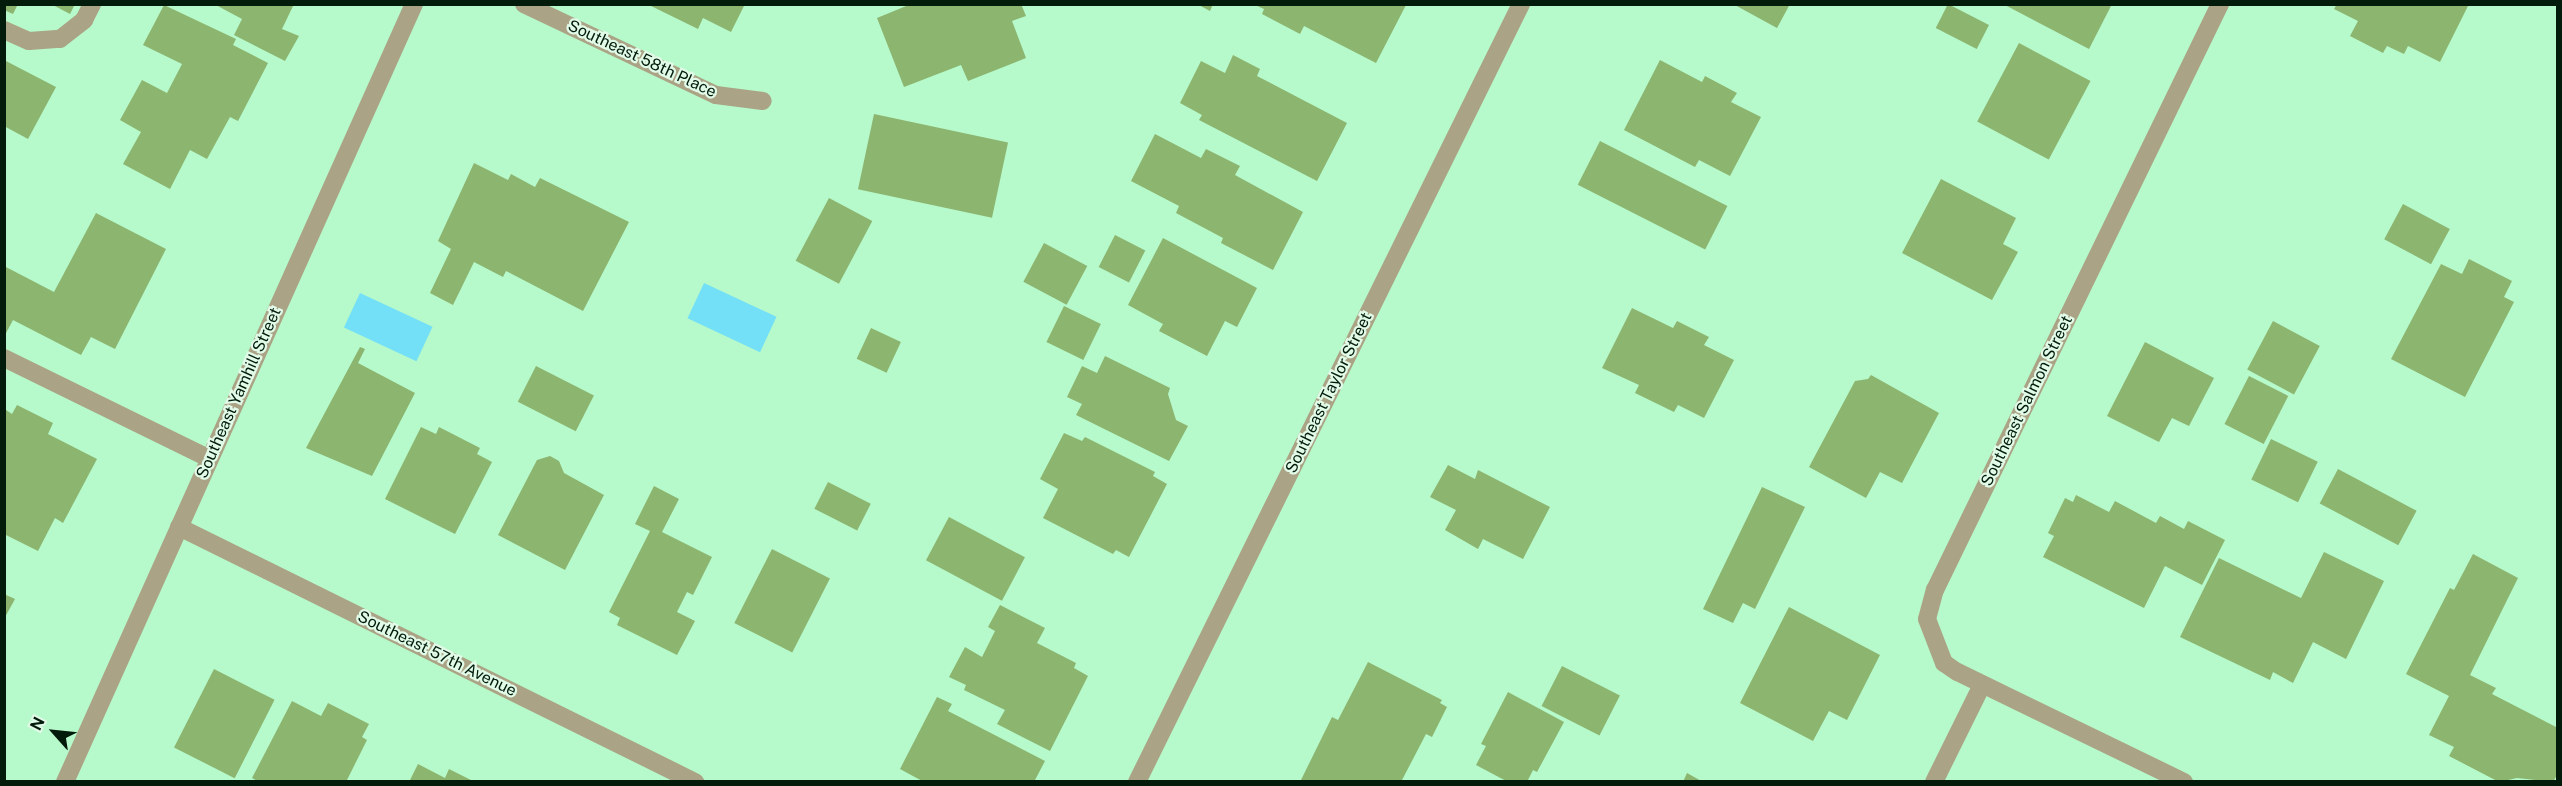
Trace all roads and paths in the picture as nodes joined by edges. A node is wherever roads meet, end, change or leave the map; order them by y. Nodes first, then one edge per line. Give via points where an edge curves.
1 (92, 4) edge
2 (414, 4) edge
3 (524, 4) edge
4 (1521, 4) edge
5 (2220, 4) edge
6 (4, 30) edge
7 (763, 101) dead end
8 (4, 358) edge
9 (210, 459) junction
10 (179, 527) junction
11 (1982, 685) junction
12 (65, 782) edge
13 (695, 782) edge
14 (1137, 782) edge
15 (1934, 782) edge
16 (2184, 782) edge

1 - 6 street via 84,20 60,39 29,41
2 - 9 street, Southeast Yamhill Street
3 - 7 street, Southeast 58th Place via 716,95
4 - 14 street, Southeast Taylor Street
5 - 11 street, Southeast Salmon Street via 1929,607 1930,633 1944,663
8 - 9 street
9 - 10 street, Southeast Yamhill Street
10 - 12 street, Southeast Yamhill Street
10 - 13 street, Southeast 57th Avenue
11 - 15 street
11 - 16 street, Southeast Salmon Street

